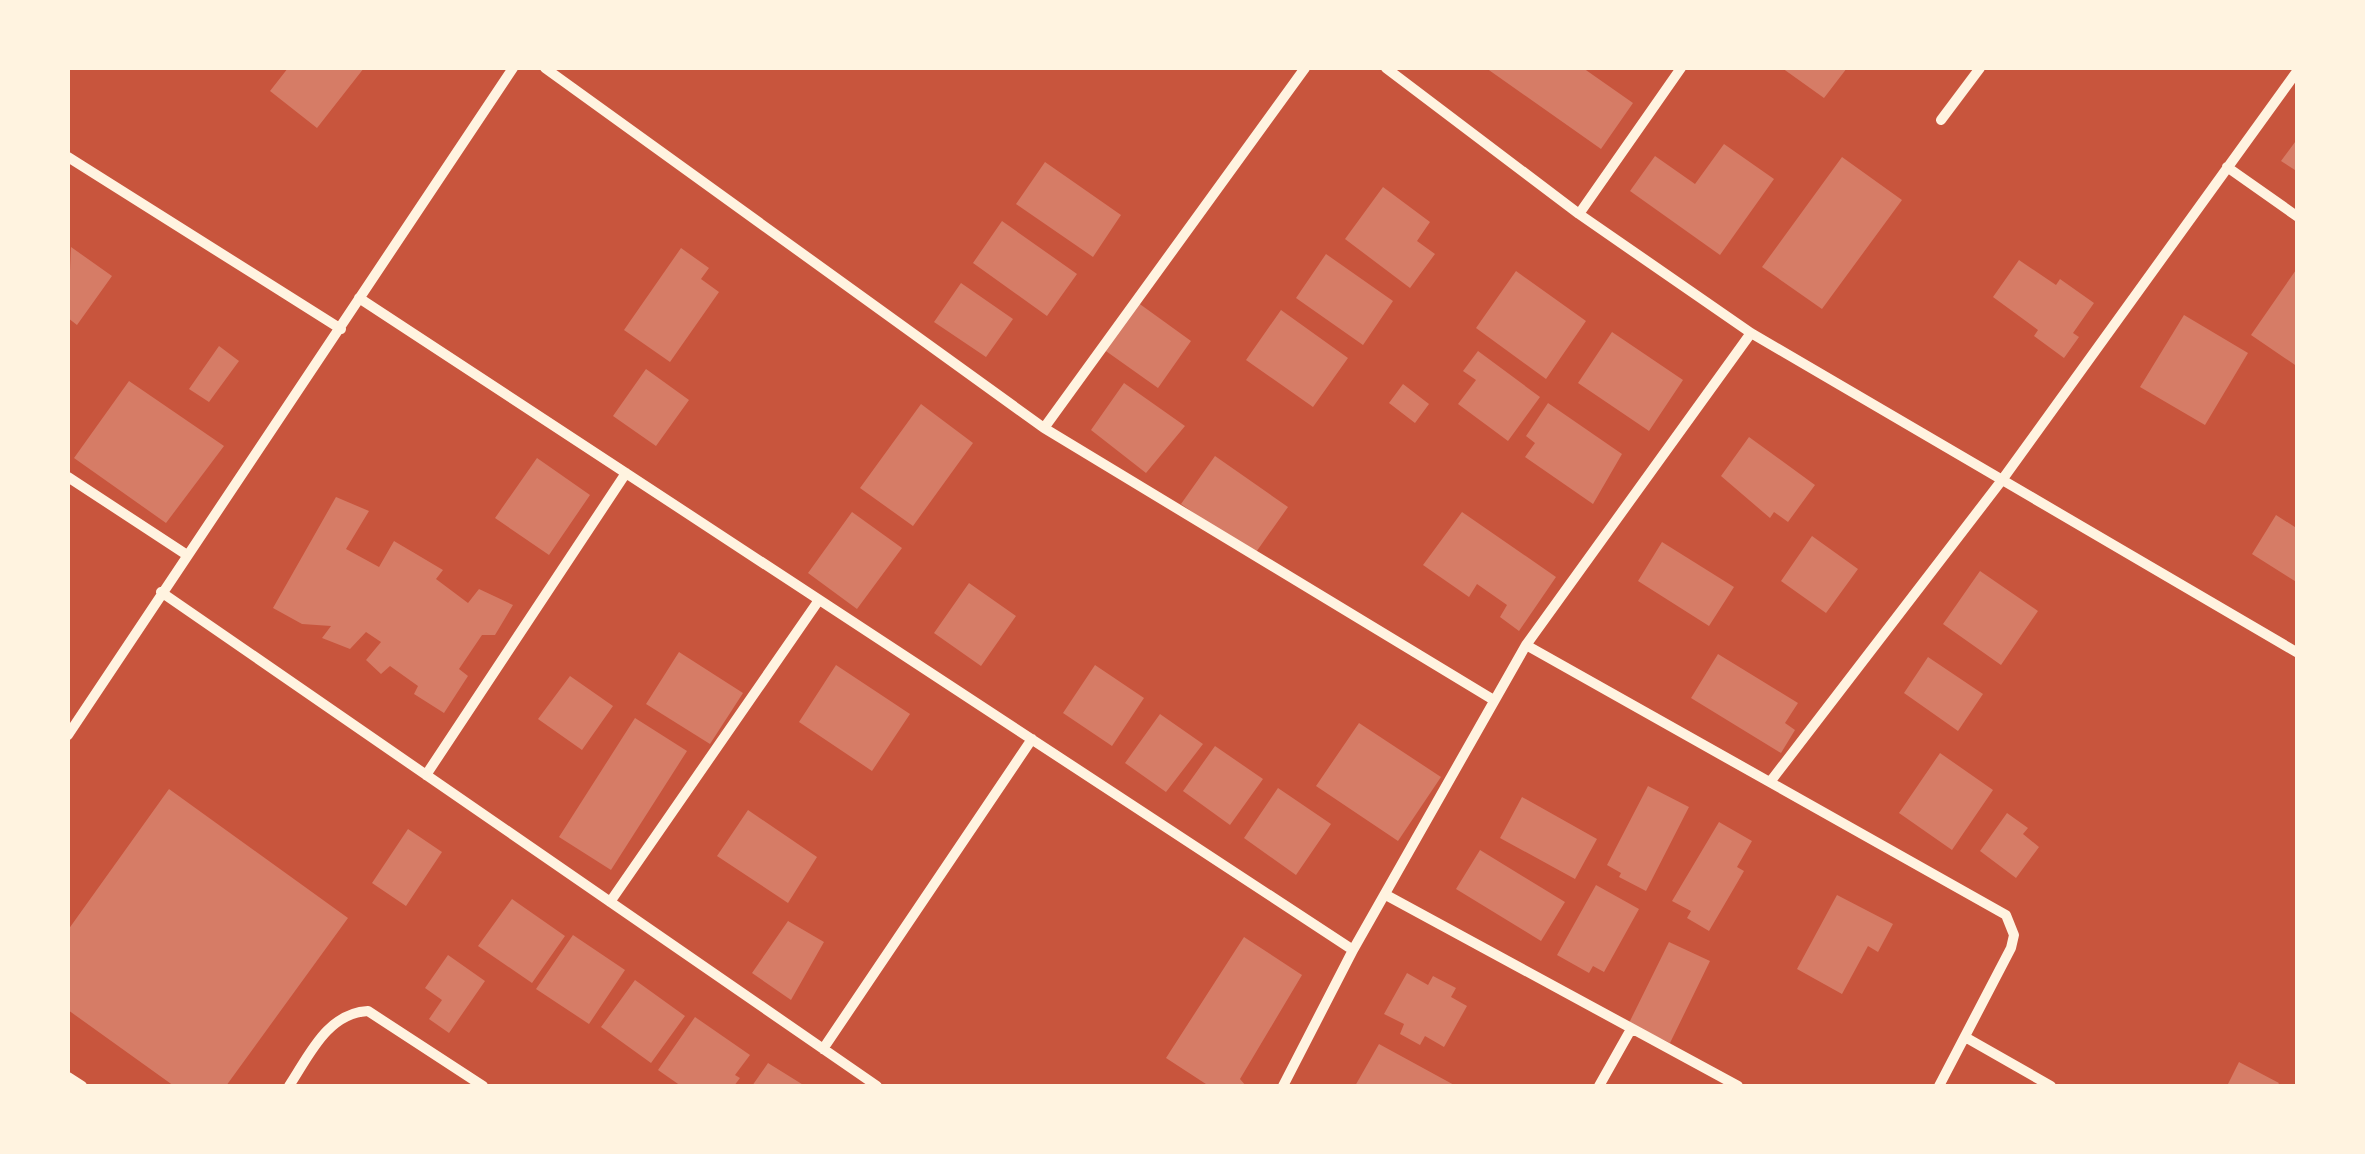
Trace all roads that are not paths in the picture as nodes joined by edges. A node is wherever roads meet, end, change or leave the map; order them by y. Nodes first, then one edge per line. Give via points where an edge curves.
1 (513, 68) edge
2 (546, 68) edge
3 (1305, 68) edge
4 (1386, 68) edge
5 (1681, 68) edge
6 (1980, 68) edge
7 (2298, 70) edge
8 (1941, 120) dead end
9 (68, 158) edge
10 (2227, 167) junction
11 (1579, 214) junction
12 (2298, 217) edge
13 (359, 298) junction
14 (341, 329) junction
15 (1751, 333) junction
16 (1044, 428) junction
17 (626, 473) junction
18 (68, 478) edge
19 (2002, 480) junction
20 (187, 555) junction
21 (162, 592) junction
22 (819, 600) junction
23 (1526, 644) junction
24 (2298, 652) edge
25 (1492, 699) junction
26 (68, 736) edge
27 (1032, 739) junction
28 (426, 775) junction
29 (1770, 782) junction
30 (1386, 895) junction
31 (610, 902) junction
32 (1353, 950) junction
33 (1630, 1031) junction
34 (1965, 1037) junction
35 (823, 1049) junction
36 (68, 1077) edge
37 (82, 1086) edge
38 (288, 1086) edge
39 (483, 1086) edge
40 (877, 1086) edge
41 (1283, 1086) edge
42 (1599, 1086) edge
43 (1738, 1086) edge
44 (1939, 1086) edge
45 (2051, 1086) edge

1 - 13 street
2 - 16 street
3 - 16 street
4 - 11 street
5 - 11 street
6 - 8 street
7 - 10 street
9 - 14 street
10 - 12 street
10 - 19 street
11 - 15 street
13 - 14 street
13 - 17 street
14 - 20 street
15 - 19 street
15 - 23 street
16 - 25 street
17 - 22 street
17 - 28 street
18 - 20 street
19 - 24 street
19 - 29 street
20 - 21 street
21 - 26 street
21 - 28 street
22 - 27 street
22 - 31 street
23 - 25 street
23 - 29 street
25 - 30 street
27 - 32 street
27 - 35 street
28 - 31 street
29 - 34 street via 2011,921 2010,948
30 - 32 street
30 - 33 street
31 - 35 street
32 - 41 street
33 - 42 street
33 - 43 street
34 - 44 street
34 - 45 street
35 - 40 street
36 - 37 street
38 - 39 street via 327,1030 340,1018 368,1011

